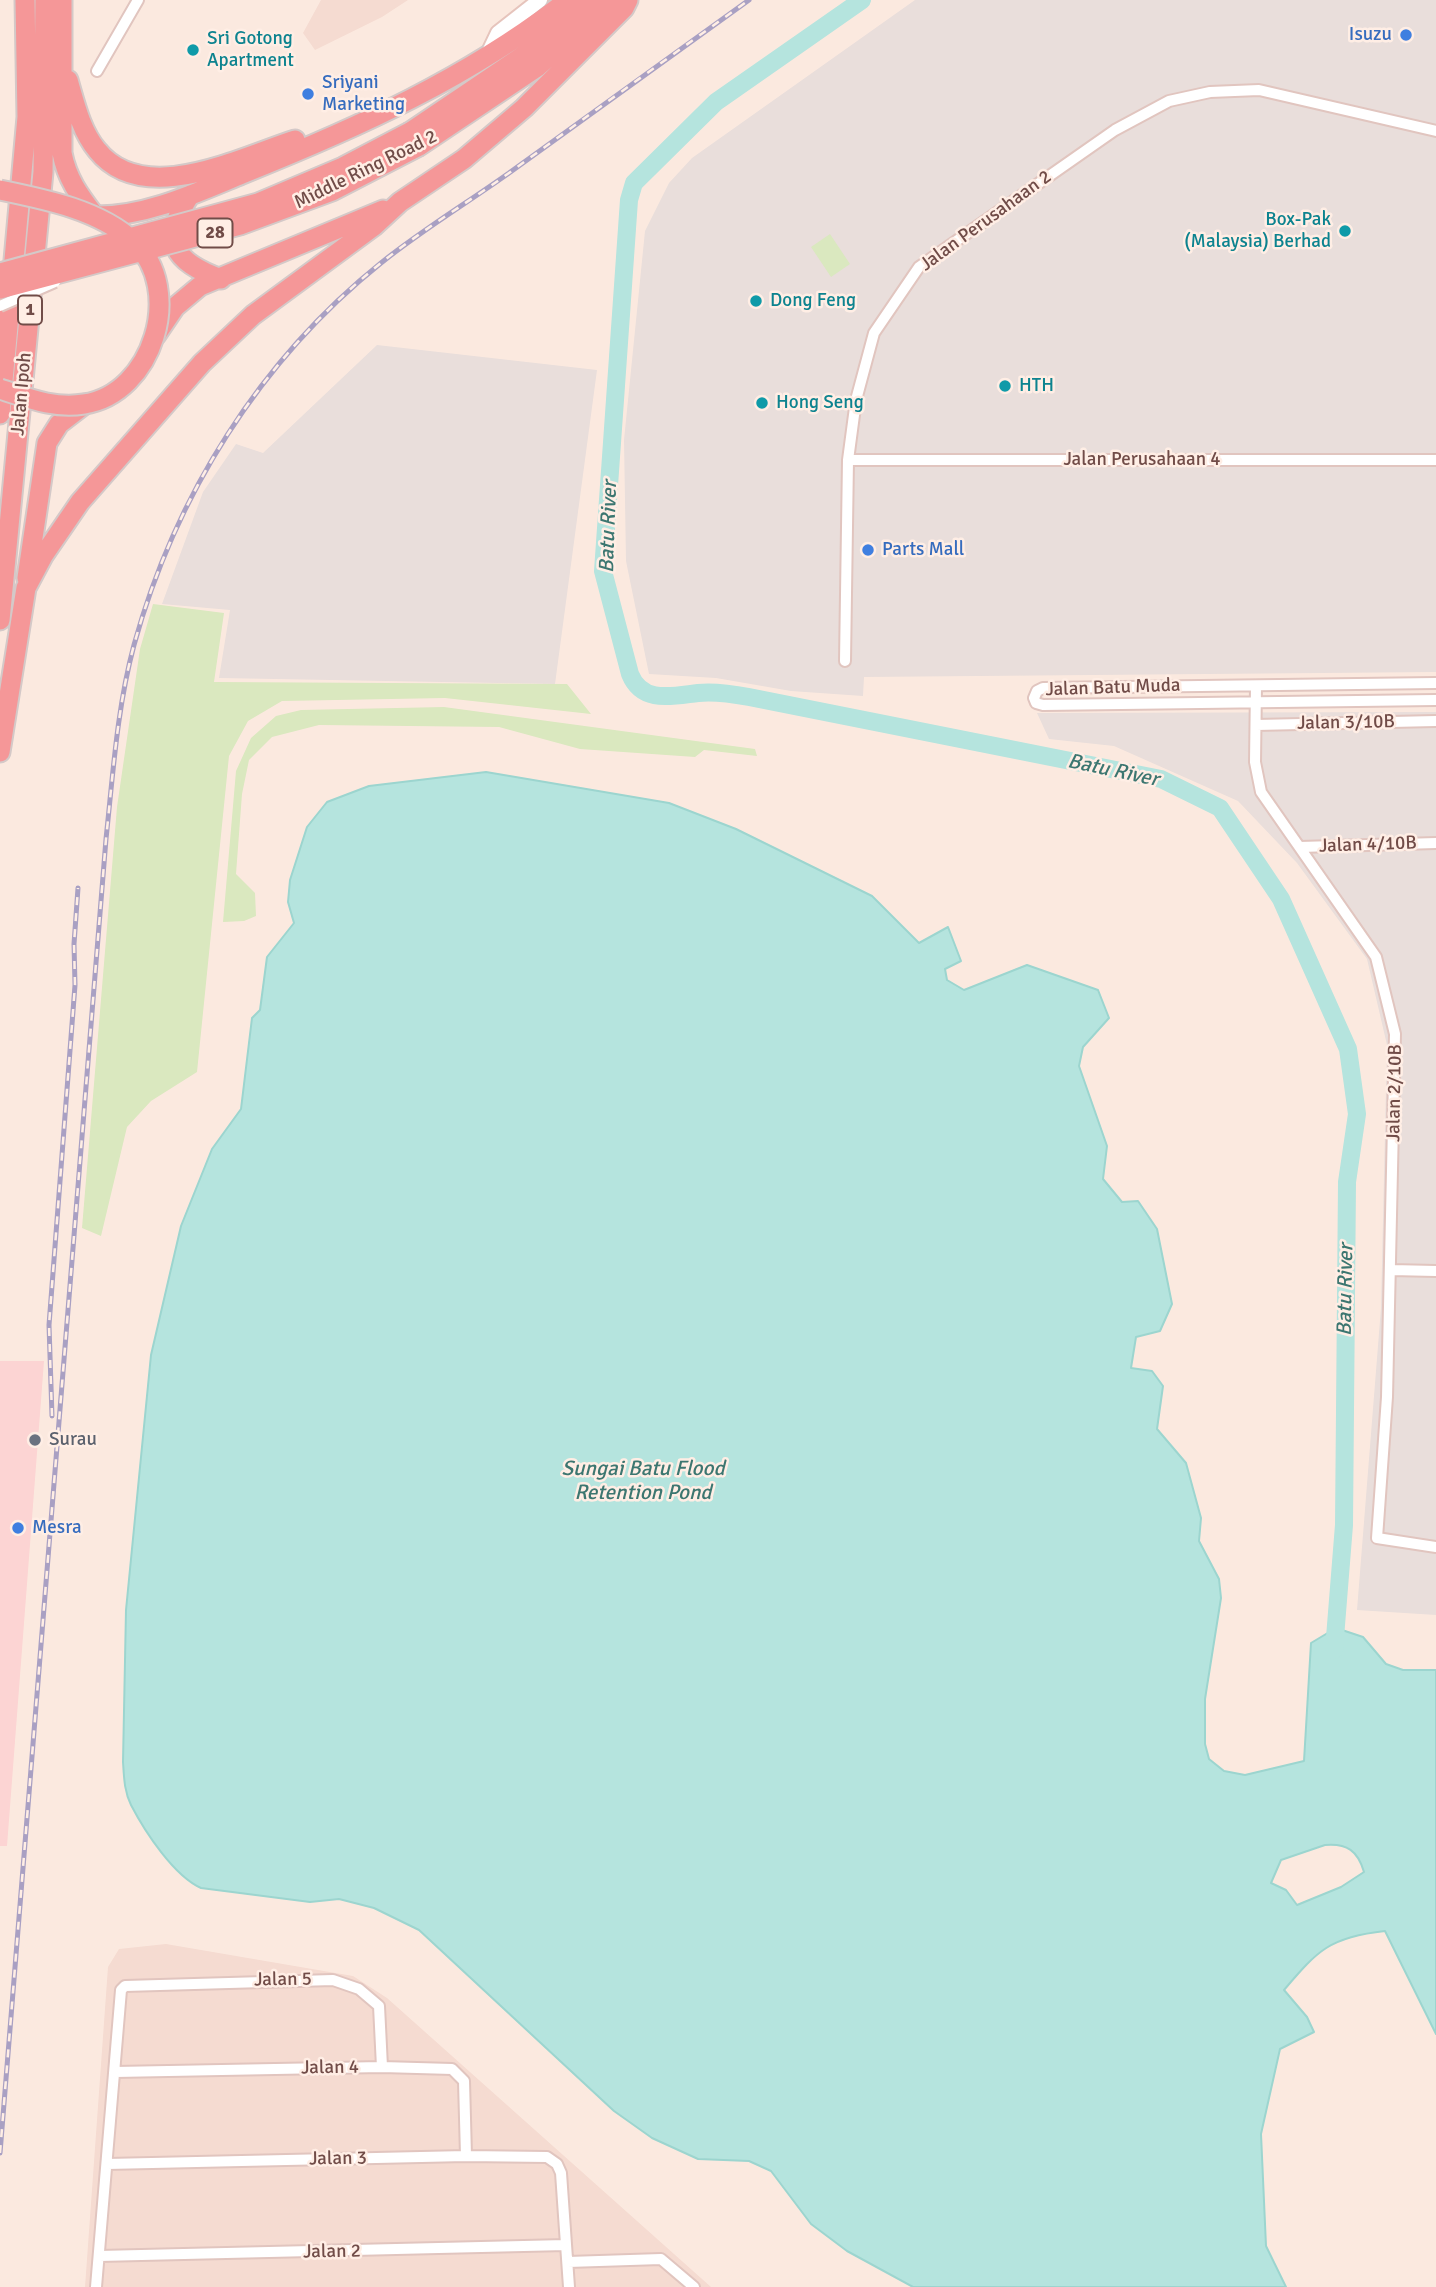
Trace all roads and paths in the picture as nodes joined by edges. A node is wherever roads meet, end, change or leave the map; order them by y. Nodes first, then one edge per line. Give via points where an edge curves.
1 (25, 0) edge
2 (45, 0) edge
3 (62, 0) edge
4 (138, 0) edge
5 (540, 0) edge
6 (568, 0) edge
7 (590, 0) edge
8 (613, 0) edge
9 (628, 0) edge
10 (487, 55) junction
11 (62, 60) junction
12 (97, 71) dead end
13 (1436, 131) edge
14 (334, 135) junction
15 (414, 139) junction
16 (0, 190) edge
17 (190, 195) junction
18 (400, 202) junction
19 (95, 216) junction
20 (96, 265) junction
21 (0, 273) edge
22 (220, 279) junction
23 (0, 289) edge
24 (0, 306) edge
25 (156, 335) junction
26 (0, 389) edge
27 (0, 400) edge
28 (85, 404) junction
29 (0, 414) edge
30 (47, 443) junction
31 (848, 460) junction
32 (1436, 460) edge
33 (26, 589) junction
34 (0, 620) edge
35 (845, 661) dead end
36 (1436, 682) edge
37 (1256, 686) junction
38 (1436, 700) edge
39 (1256, 704) junction
40 (1436, 721) edge
41 (1256, 725) junction
42 (0, 752) edge
43 (1436, 843) edge
44 (1300, 847) junction
45 (1391, 1270) junction
46 (1436, 1271) edge
47 (1436, 1547) edge
48 (382, 2067) junction
49 (115, 2072) junction
50 (466, 2156) junction
51 (107, 2164) junction
52 (566, 2245) junction
53 (99, 2256) junction
54 (568, 2262) junction
55 (96, 2287) edge
56 (569, 2287) edge
57 (694, 2287) edge

1 - 29 highway, Jalan Ipoh / 1 via 27,117
2 - 34 highway, Jalan Ipoh / 1 via 43,172
3 - 11 highway
4 - 12 street
5 - 10 street via 498,33
6 - 10 highway
7 - 15 highway, Middle Ring Road 2 / 28
8 - 15 highway, Middle Ring Road 2 / 28 via 537,67
9 - 18 highway via 579,56 524,108 464,159
10 - 14 highway via 401,106
11 - 14 highway via 93,144 110,163 137,176 176,177 301,138
11 - 19 highway via 62,153 77,194
13 - 31 street, Jalan Perusahaan 2 via 1259,90 1210,92 1169,101 1129,121 931,257 912,275 870,343
14 - 17 highway
15 - 20 highway, Middle Ring Road 2 / 28, bridge via 332,191 196,238
15 - 21 highway, Middle Ring Road 2 / 28, bridge via 258,203
16 - 19 highway, bridge
17 - 19 highway via 124,215
17 - 22 highway via 173,222 173,237 182,258
18 - 22 highway
18 - 33 highway via 253,315 202,363 80,502
19 - 25 highway, bridge via 137,244 148,264 158,294
20 - 23 highway, Middle Ring Road 2 / 28, bridge
20 - 24 street, bridge
22 - 25 highway via 187,296
25 - 28 highway, bridge via 131,377
26 - 28 highway, bridge via 54,406
27 - 30 highway via 43,412 51,419
28 - 30 highway via 59,424
30 - 33 highway
31 - 32 street, Jalan Perusahaan 4
31 - 35 street, Jalan Perusahaan 2
33 - 42 highway
36 - 37 street, Jalan Batu Muda
37 - 39 street, Jalan 2/10B
37 - 39 street, Jalan Batu Muda via 1043,688 1034,698 1043,705
38 - 39 street, Jalan Batu Muda
39 - 41 street, Jalan 2/10B
40 - 41 street, Jalan 3/10B
41 - 44 street, Jalan 2/10B via 1255,762 1261,792
43 - 44 street, Jalan 4/10B
44 - 45 street, Jalan 2/10B via 1376,957 1395,1034
45 - 46 street
45 - 47 street, Jalan 2/10B via 1377,1538
48 - 49 street, Jalan 4
48 - 49 street, Jalan 5 via 379,2006 359,1989 333,1980 129,1984 121,1990
48 - 50 street, Jalan 4 via 460,2073
49 - 51 street
50 - 51 street, Jalan 3
50 - 52 street, Jalan 3 via 547,2157 557,2164
51 - 53 street
52 - 53 street, Jalan 2
52 - 54 street
53 - 55 street
54 - 56 street
54 - 57 street via 661,2259

